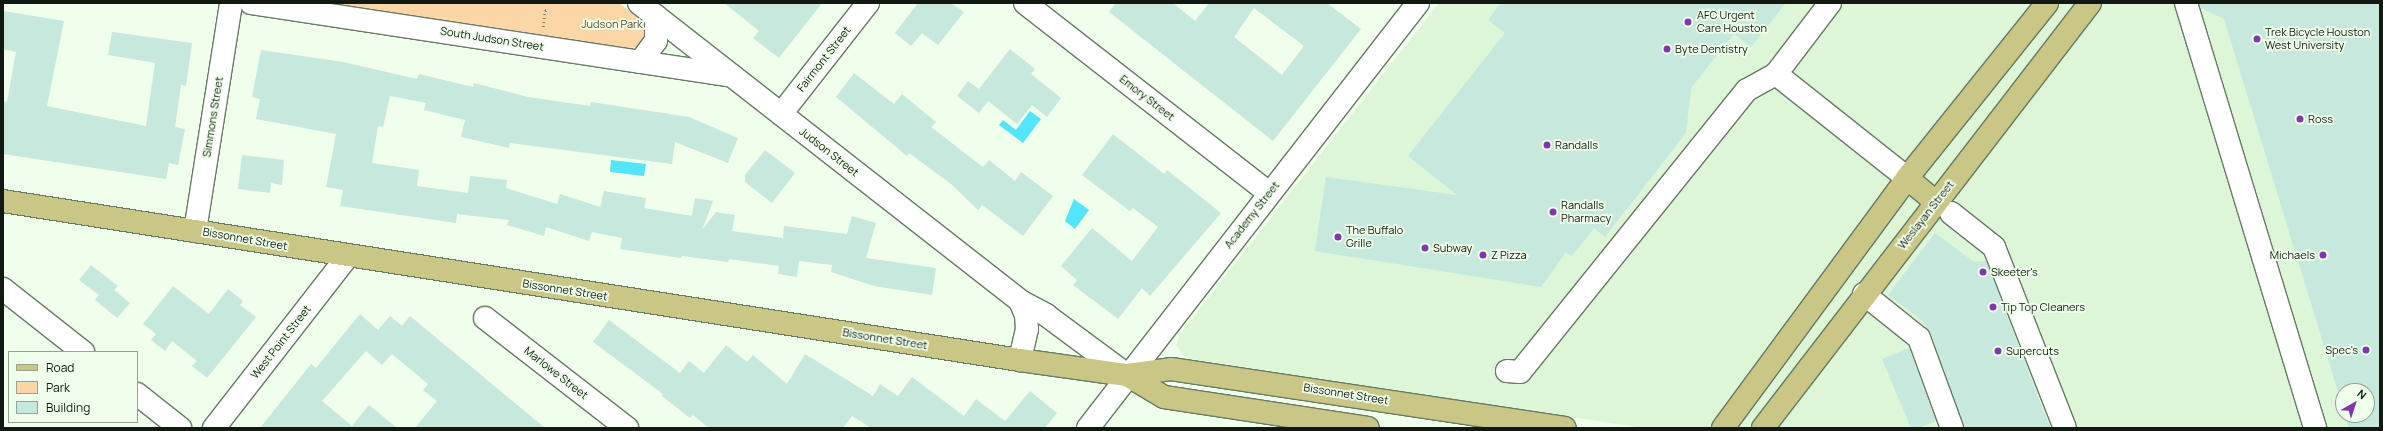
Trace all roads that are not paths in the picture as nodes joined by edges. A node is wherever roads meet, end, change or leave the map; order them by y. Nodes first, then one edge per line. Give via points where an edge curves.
1 (231, 3) edge
2 (251, 3) edge
3 (639, 3) edge
4 (868, 3) edge
5 (1025, 3) edge
6 (1830, 3) edge
7 (2047, 3) edge
8 (2090, 3) edge
9 (2186, 3) edge
10 (1414, 4) edge
11 (656, 16) junction
12 (640, 62) junction
13 (1776, 74) junction
14 (732, 76) junction
15 (781, 114) junction
16 (1907, 178) junction
17 (1269, 194) junction
18 (3, 201) edge
19 (1944, 208) junction
20 (195, 231) junction
21 (347, 257) junction
22 (3, 289) edge
23 (1864, 294) junction
24 (1020, 301) junction
25 (485, 318) dead end
26 (82, 351) edge
27 (1020, 360) junction
28 (1507, 371) dead end
29 (1127, 375) junction
30 (138, 395) edge
31 (180, 428) edge
32 (214, 428) edge
33 (627, 428) edge
34 (1088, 428) edge
35 (1368, 428) edge
36 (1565, 428) edge
37 (1723, 428) edge
38 (1763, 428) edge
39 (1952, 428) edge
40 (2065, 428) edge
41 (2315, 428) edge

1 - 20 street, Simmons Street
2 - 12 street, South Judson Street
3 - 11 street, Judson Street
4 - 15 street, Fairmont Street
5 - 17 street, Emory Street
6 - 13 street
7 - 16 main road
8 - 19 main road, Weslayan Street
9 - 41 street
10 - 17 street, Academy Street
11 - 12 street via 656,41
11 - 14 street, Judson Street
12 - 14 street, South Judson Street
13 - 16 street
13 - 28 street via 1747,90 1520,372
14 - 15 street, Judson Street
15 - 24 street, Judson Street
16 - 19 main road
16 - 37 main road
17 - 29 street, Academy Street
18 - 20 main road, Bissonnet Street
19 - 23 main road, Weslayan Street
19 - 40 street via 1994,247
20 - 21 main road, Bissonnet Street
21 - 27 main road, Bissonnet Street
21 - 32 street, West Point Street
22 - 26 street
23 - 38 main road, Weslayan Street
23 - 39 street via 1919,338
24 - 27 street via 1026,315 1027,329
24 - 29 street, Judson Street via 1046,315
25 - 33 street, Marlowe Street
27 - 29 main road, Bissonnet Street
29 - 34 street, Academy Street
29 - 35 main road, Bissonnet Street via 1164,397
29 - 36 main road, Bissonnet Street via 1171,368
30 - 31 street

